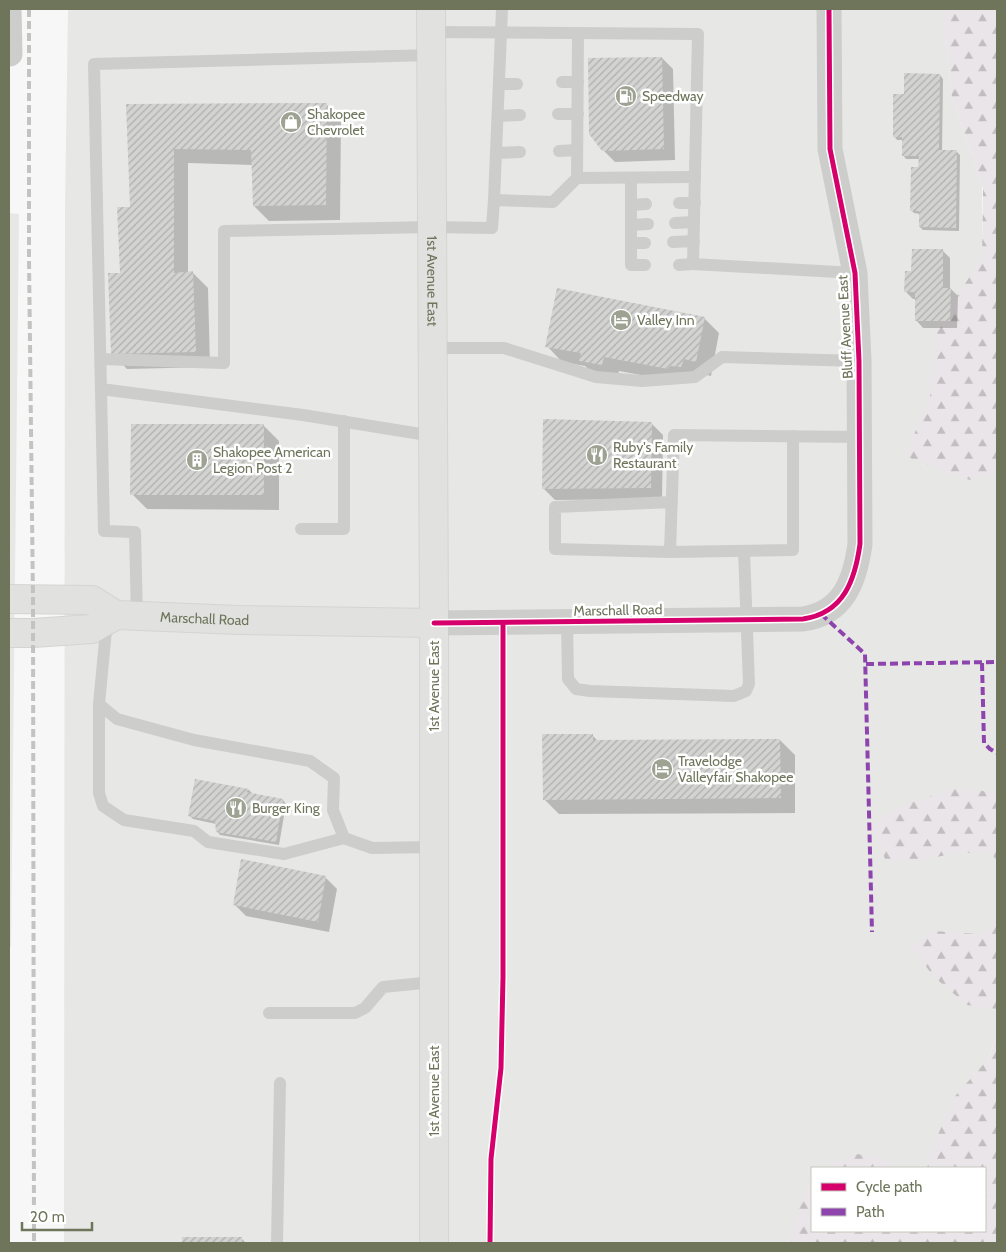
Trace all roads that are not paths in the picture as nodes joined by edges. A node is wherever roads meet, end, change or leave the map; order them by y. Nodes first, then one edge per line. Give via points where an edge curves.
1 (9, 9) edge
2 (502, 9) edge
3 (830, 9) edge
4 (431, 32) edge
5 (502, 32) junction
6 (578, 33) junction
7 (10, 54) edge
8 (562, 82) dead end
9 (578, 82) junction
10 (499, 84) junction
11 (517, 84) dead end
12 (558, 114) dead end
13 (578, 114) junction
14 (520, 115) dead end
15 (498, 116) junction
16 (578, 150) junction
17 (559, 151) dead end
18 (520, 152) dead end
19 (496, 153) junction
20 (695, 177) junction
21 (577, 178) junction
22 (631, 178) junction
23 (494, 200) junction
24 (679, 203) dead end
25 (695, 203) junction
26 (646, 204) dead end
27 (631, 205) junction
28 (694, 222) junction
29 (675, 223) dead end
30 (648, 224) dead end
31 (631, 225) junction
32 (431, 227) junction
33 (694, 241) junction
34 (673, 242) dead end
35 (645, 243) dead end
36 (631, 244) junction
37 (693, 264) junction
38 (646, 265) dead end
39 (679, 265) dead end
40 (855, 273) junction
41 (432, 348) junction
42 (101, 359) junction
43 (859, 361) junction
44 (102, 389) junction
45 (344, 421) junction
46 (433, 436) junction
47 (793, 436) junction
48 (860, 437) junction
49 (672, 502) junction
50 (301, 529) dead end
51 (744, 551) junction
52 (670, 552) junction
53 (9, 599) edge
54 (120, 617) junction
55 (803, 619) joint
56 (747, 620) junction
57 (567, 622) junction
58 (434, 623) junction
59 (9, 633) edge
60 (99, 704) junction
61 (344, 838) junction
62 (433, 846) junction
63 (434, 982) junction
64 (269, 1013) dead end
65 (280, 1083) dead end
66 (277, 1243) edge
67 (434, 1243) edge

1 - 7 street
2 - 5 lane
3 - 40 street, Bluff Avenue East via 830,149
4 - 5 lane
4 - 32 main road, 1st Avenue East
4 - 42 lane via 94,64
5 - 6 lane
5 - 10 lane
6 - 9 lane
6 - 20 lane via 698,34
8 - 9 lane
9 - 13 lane
10 - 11 lane
10 - 15 lane
12 - 13 lane
13 - 16 lane
14 - 15 lane
15 - 19 lane
16 - 17 lane
16 - 21 lane
18 - 19 lane
19 - 23 lane
20 - 22 lane
20 - 25 lane
21 - 22 lane
21 - 23 lane via 553,202
22 - 27 lane
23 - 32 lane via 492,228
24 - 25 lane
25 - 28 lane
26 - 27 lane
27 - 31 lane
28 - 29 lane
28 - 33 lane
30 - 31 lane
31 - 36 lane
32 - 41 main road, 1st Avenue East
32 - 42 lane via 224,231 224,363
33 - 34 lane
33 - 37 lane
35 - 36 lane
36 - 38 lane via 631,265
37 - 39 lane
37 - 40 lane
40 - 43 street, Bluff Avenue East
41 - 43 lane via 504,348 596,377 642,381 695,377 722,357
41 - 46 main road, 1st Avenue East
42 - 44 lane
43 - 48 street, Bluff Avenue East
44 - 45 lane
44 - 54 lane via 104,531 136,532
45 - 46 lane
45 - 50 lane via 344,529
46 - 58 main road, 1st Avenue East
47 - 48 lane
47 - 49 lane via 674,435
47 - 51 lane via 793,550
48 - 55 street, Bluff Avenue East via 857,568 834,606
49 - 52 lane
49 - 52 lane via 556,507 555,548
51 - 52 lane
51 - 56 lane
53 - 54 main road, Marschall Road via 92,600
54 - 58 main road, Marschall Road
54 - 59 main road, Marschall Road via 92,629
54 - 60 lane
55 - 56 street, Marschall Road
56 - 57 street, Marschall Road
56 - 57 lane via 749,684 746,692 734,696 576,689 568,679
57 - 58 street, Marschall Road
58 - 62 main road, 1st Avenue East
60 - 61 lane via 117,720 194,740 310,762 334,778 333,810
60 - 61 lane via 99,794 103,806 124,820 194,831 208,842 284,854
61 - 62 lane via 372,848
62 - 63 main road, 1st Avenue East
63 - 64 lane via 383,987 364,1008 354,1013
63 - 67 main road, 1st Avenue East
65 - 66 lane

